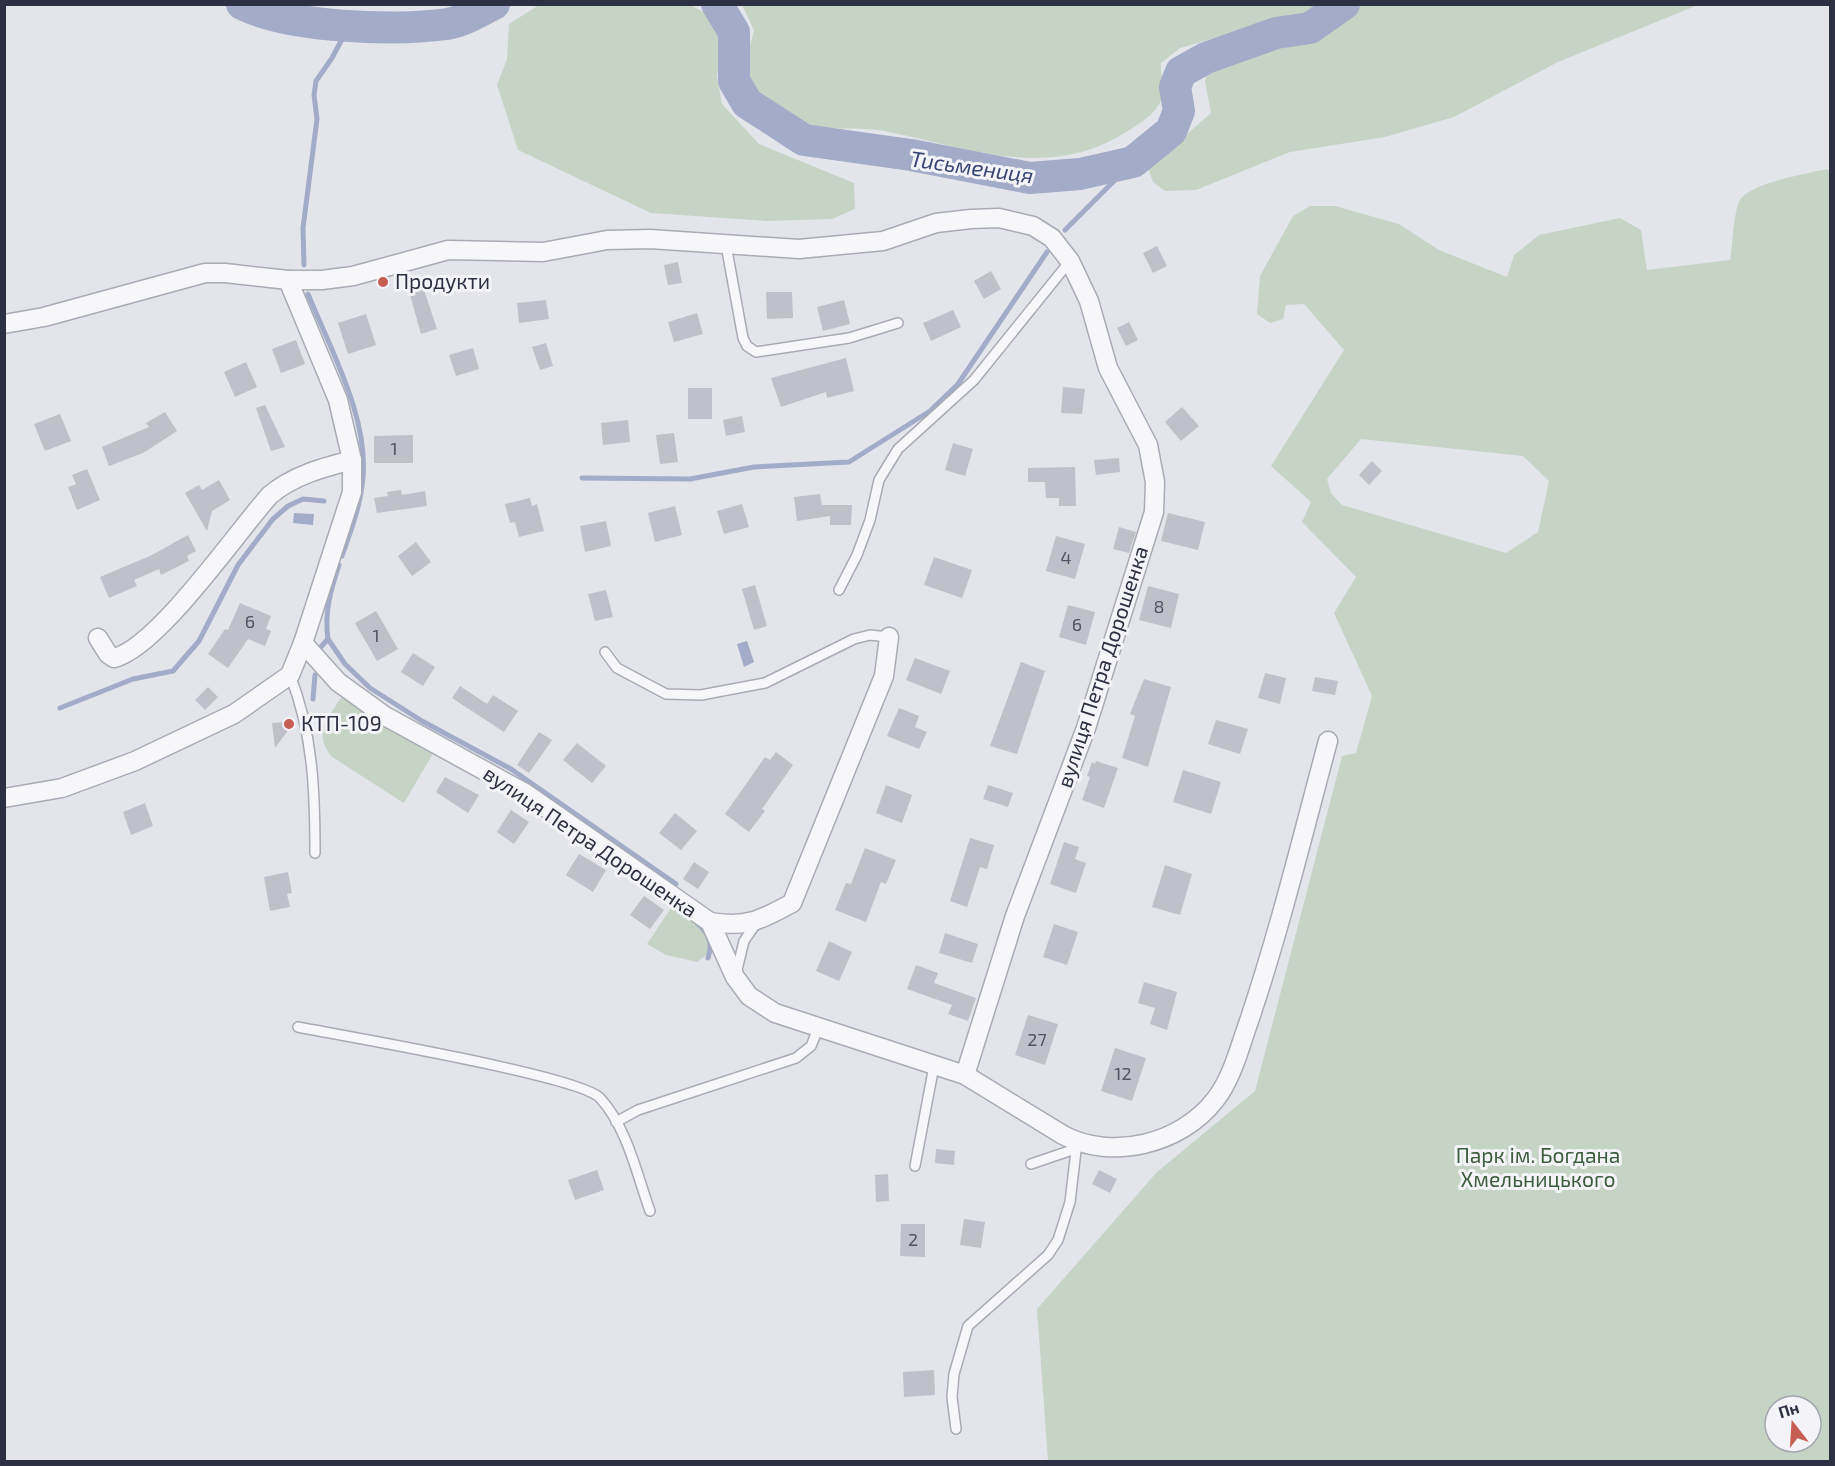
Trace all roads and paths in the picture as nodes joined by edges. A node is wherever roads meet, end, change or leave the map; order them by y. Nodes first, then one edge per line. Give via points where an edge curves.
1 (726, 245) junction
2 (1070, 261) junction
3 (288, 280) junction
4 (898, 323) dead end
5 (4, 324) edge
6 (352, 460) junction
7 (838, 590) dead end
8 (889, 637) joint
9 (98, 638) dead end
10 (303, 643) junction
11 (605, 652) dead end
12 (290, 675) junction
13 (1328, 741) dead end
14 (4, 798) edge
15 (315, 853) dead end
16 (710, 922) junction
17 (757, 922) junction
18 (735, 977) junction
19 (298, 1027) dead end
20 (818, 1029) junction
21 (934, 1066) junction
22 (965, 1075) junction
23 (616, 1122) junction
24 (1076, 1145) junction
25 (1031, 1164) dead end
26 (915, 1166) dead end
27 (650, 1211) dead end
28 (956, 1429) dead end

1 - 2 street, вулиця Петра Дорошенка via 799,249 857,245 883,241 936,223 999,218 1033,226 1052,238
1 - 3 street, вулиця Петра Дорошенка via 607,240 543,252 448,250 353,276
1 - 4 lane via 743,338 756,352 849,338
2 - 7 lane via 974,380 889,462 879,480 857,555
2 - 22 street, вулиця Петра Дорошенка via 1089,301 1108,368 1148,446 1155,482 1154,512 1086,728 1015,916
3 - 5 street, вулиця Петра Дорошенка via 205,273 44,317
3 - 6 street via 338,400
6 - 9 street via 282,484 164,624 140,645 114,658
6 - 10 street via 352,492
8 - 11 lane via 870,635 854,639 765,683 701,695 666,694 617,668
8 - 17 street via 884,676 792,903
10 - 12 street
10 - 16 street, вулиця Петра Дорошенка via 338,682 385,716 525,793
12 - 14 street via 234,714 125,766 62,788
12 - 15 lane via 307,724 315,786
13 - 24 street, вулиця Петра Дорошенка via 1260,988 1217,1098 1181,1130 1164,1137 1119,1148
16 - 17 street via 732,926
16 - 18 street, вулиця Петра Дорошенка
17 - 18 lane via 744,941
18 - 20 street, вулиця Петра Дорошенка via 749,996 775,1013
19 - 23 lane via 572,1084 600,1098
20 - 21 street, вулиця Петра Дорошенка
20 - 23 lane via 811,1046 796,1058 638,1110
21 - 22 street, вулиця Петра Дорошенка
21 - 26 lane
22 - 24 street, вулиця Петра Дорошенка
23 - 27 lane
24 - 25 lane
24 - 28 lane via 1070,1202 1059,1240 1048,1255 968,1326 954,1374

